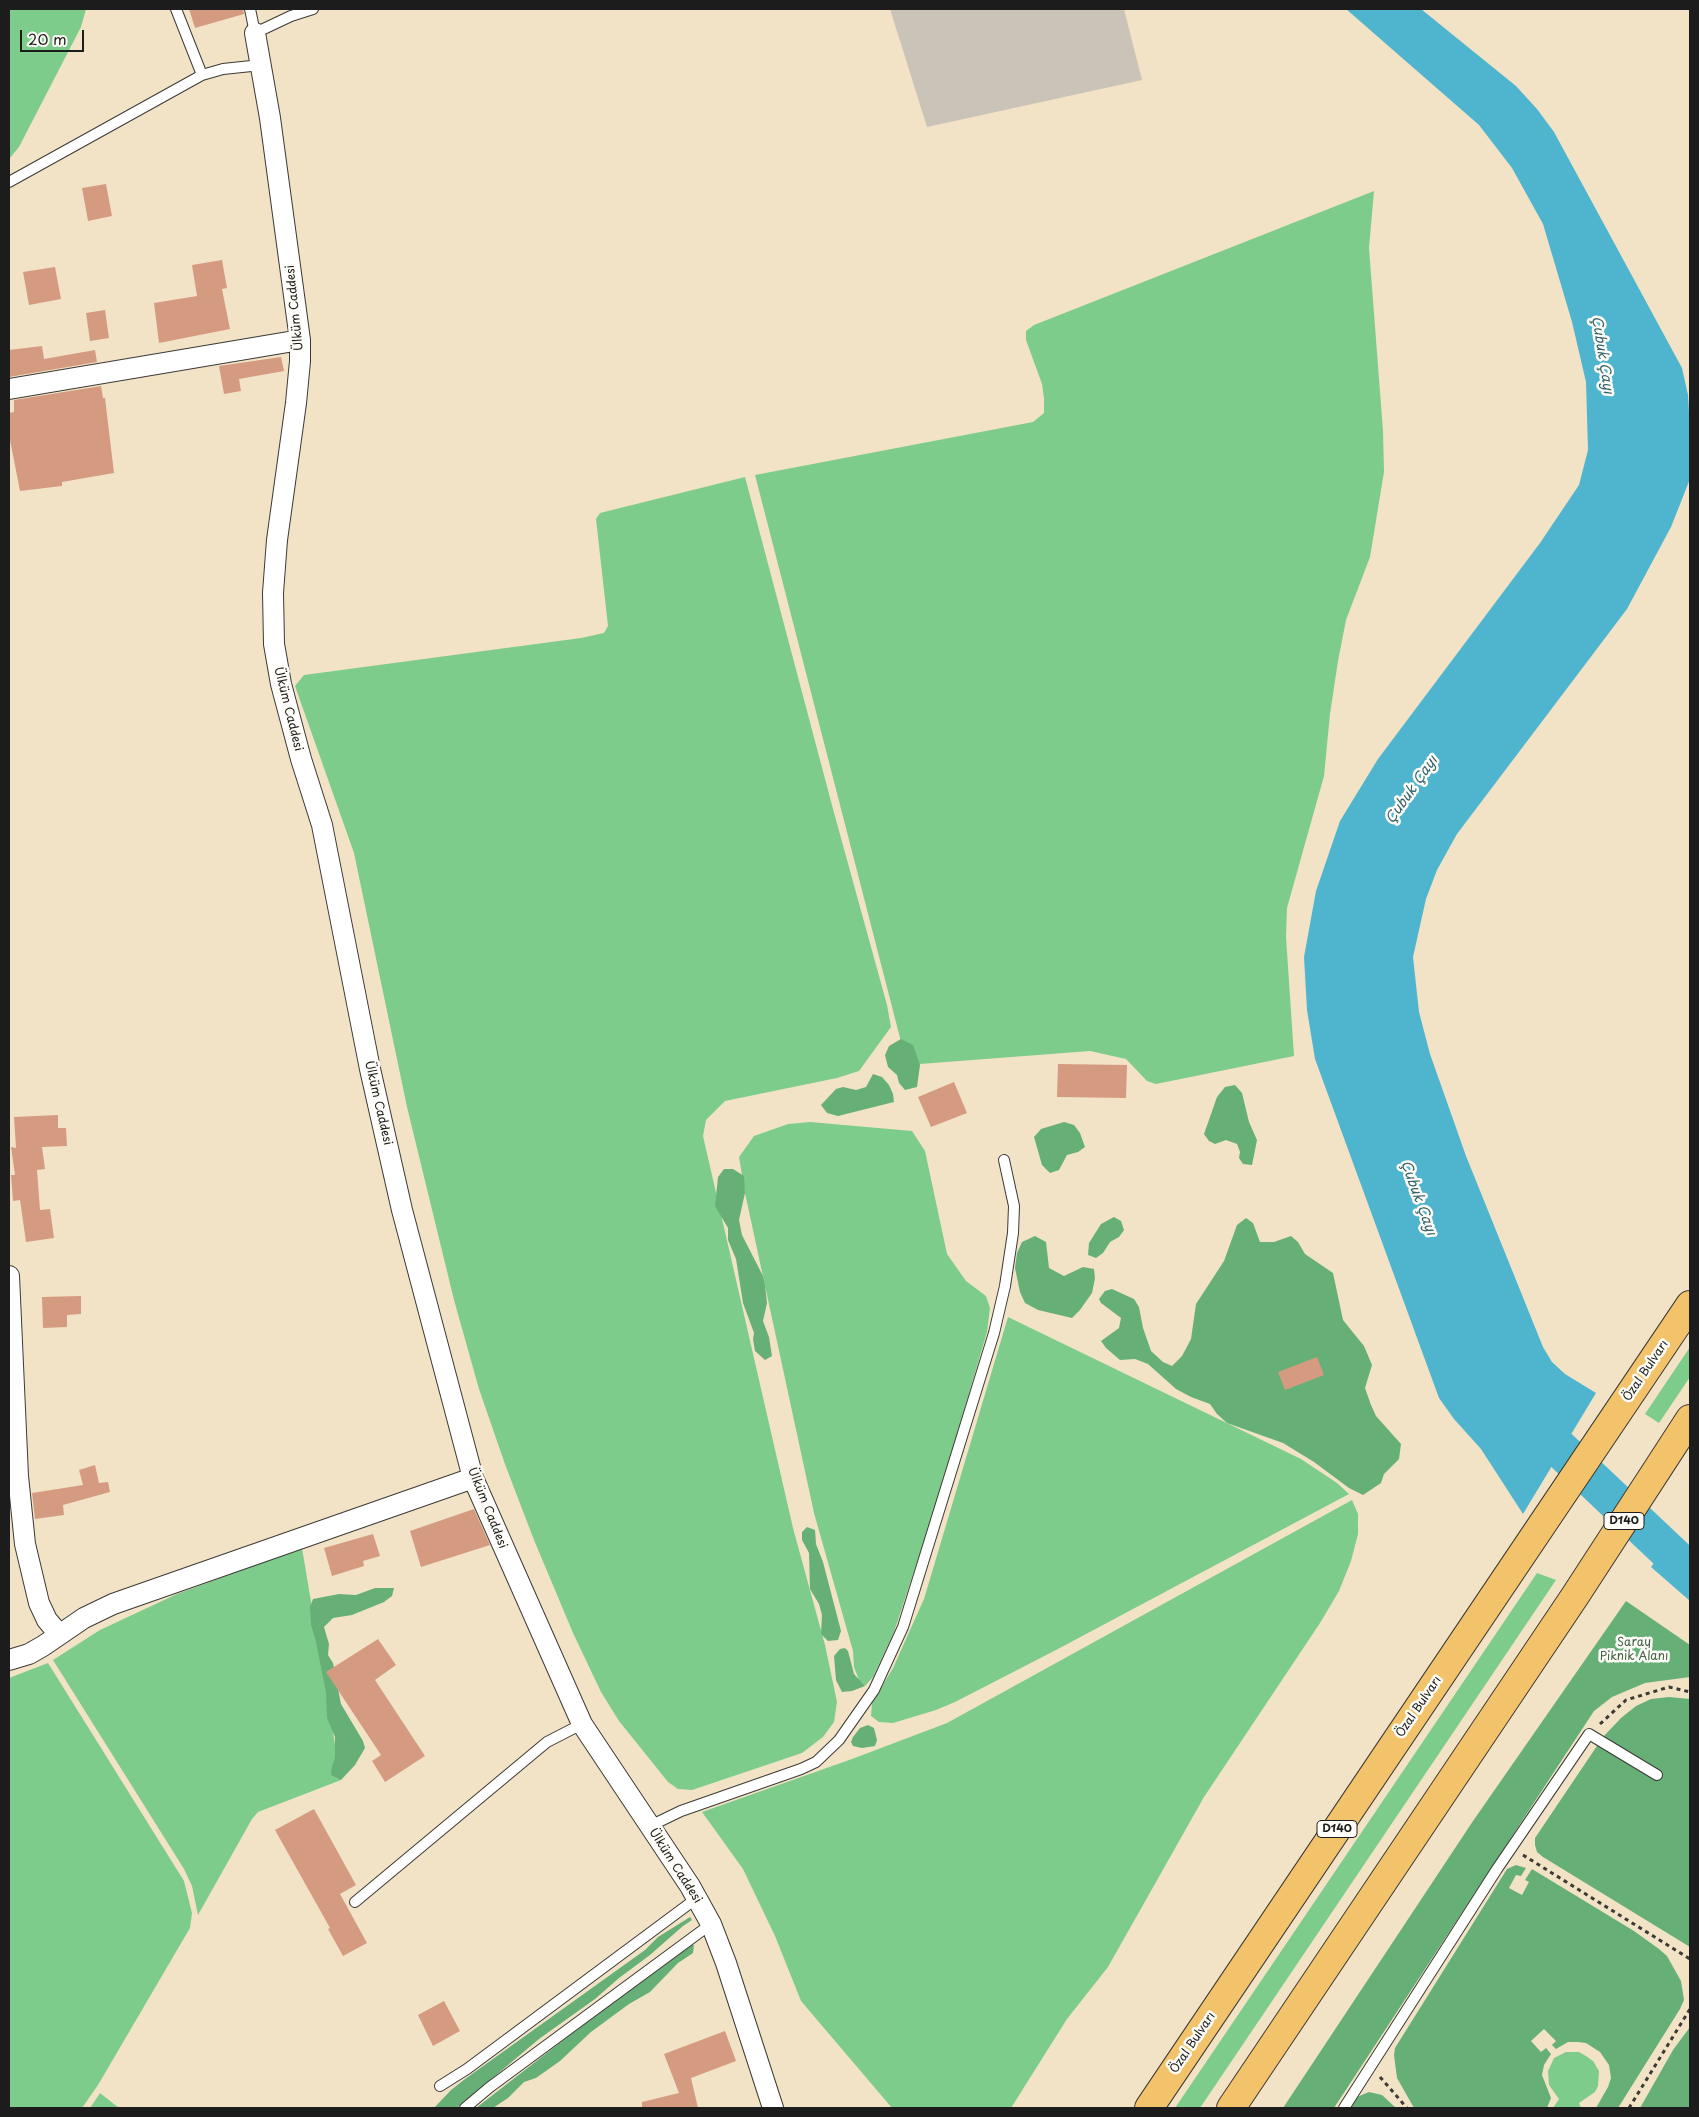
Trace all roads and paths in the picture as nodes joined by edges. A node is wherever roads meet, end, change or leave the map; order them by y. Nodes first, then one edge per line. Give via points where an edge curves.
1 (176, 9) edge
2 (250, 9) edge
3 (312, 9) edge
4 (255, 33) junction
5 (260, 65) junction
6 (202, 75) junction
7 (9, 182) edge
8 (300, 340) junction
9 (9, 389) edge
10 (1004, 1160) dead end
11 (9, 1287) edge
12 (1690, 1305) edge
13 (1690, 1419) edge
14 (473, 1478) junction
15 (59, 1634) junction
16 (9, 1660) edge
17 (1690, 1692) edge
18 (582, 1724) junction
19 (1589, 1734) junction
20 (1657, 1775) dead end
21 (650, 1826) junction
22 (1511, 1849) junction
23 (697, 1898) junction
24 (355, 1902) dead end
25 (710, 1924) junction
26 (1690, 1960) edge
27 (1690, 2009) edge
28 (1371, 2068) junction
29 (440, 2086) dead end
30 (465, 2108) edge
31 (773, 2108) edge
32 (1148, 2108) edge
33 (1231, 2108) edge
34 (1344, 2108) edge
35 (1407, 2108) edge
36 (1629, 2108) edge

1 - 6 lane
2 - 4 lane
3 - 4 lane
4 - 5 street, Ülküm Caddesi
5 - 6 lane
5 - 8 street, Ülküm Caddesi
6 - 7 lane
8 - 9 street
8 - 14 street, Ülküm Caddesi via 296,404 277,540 274,644 281,684 322,825 370,1069 402,1210
10 - 21 lane via 1014,1206 1013,1233 994,1333 903,1627 874,1690 839,1740 816,1762 681,1811
11 - 15 street via 18,1476 25,1544 38,1603
12 - 32 highway, Özal Bulvarı / D140
13 - 33 highway, D140
14 - 15 street via 113,1604
14 - 18 street, Ülküm Caddesi
15 - 16 street via 29,1654
17 - 19 path via 1669,1687 1626,1700
18 - 21 street, Ülküm Caddesi
18 - 24 lane via 547,1742
19 - 20 lane
19 - 22 lane
21 - 23 street, Ülküm Caddesi
22 - 26 path
22 - 28 lane
23 - 25 street, Ülküm Caddesi
23 - 29 lane
25 - 30 lane
25 - 31 street, Ülküm Caddesi via 726,1963
27 - 36 path
28 - 34 lane
28 - 35 path

